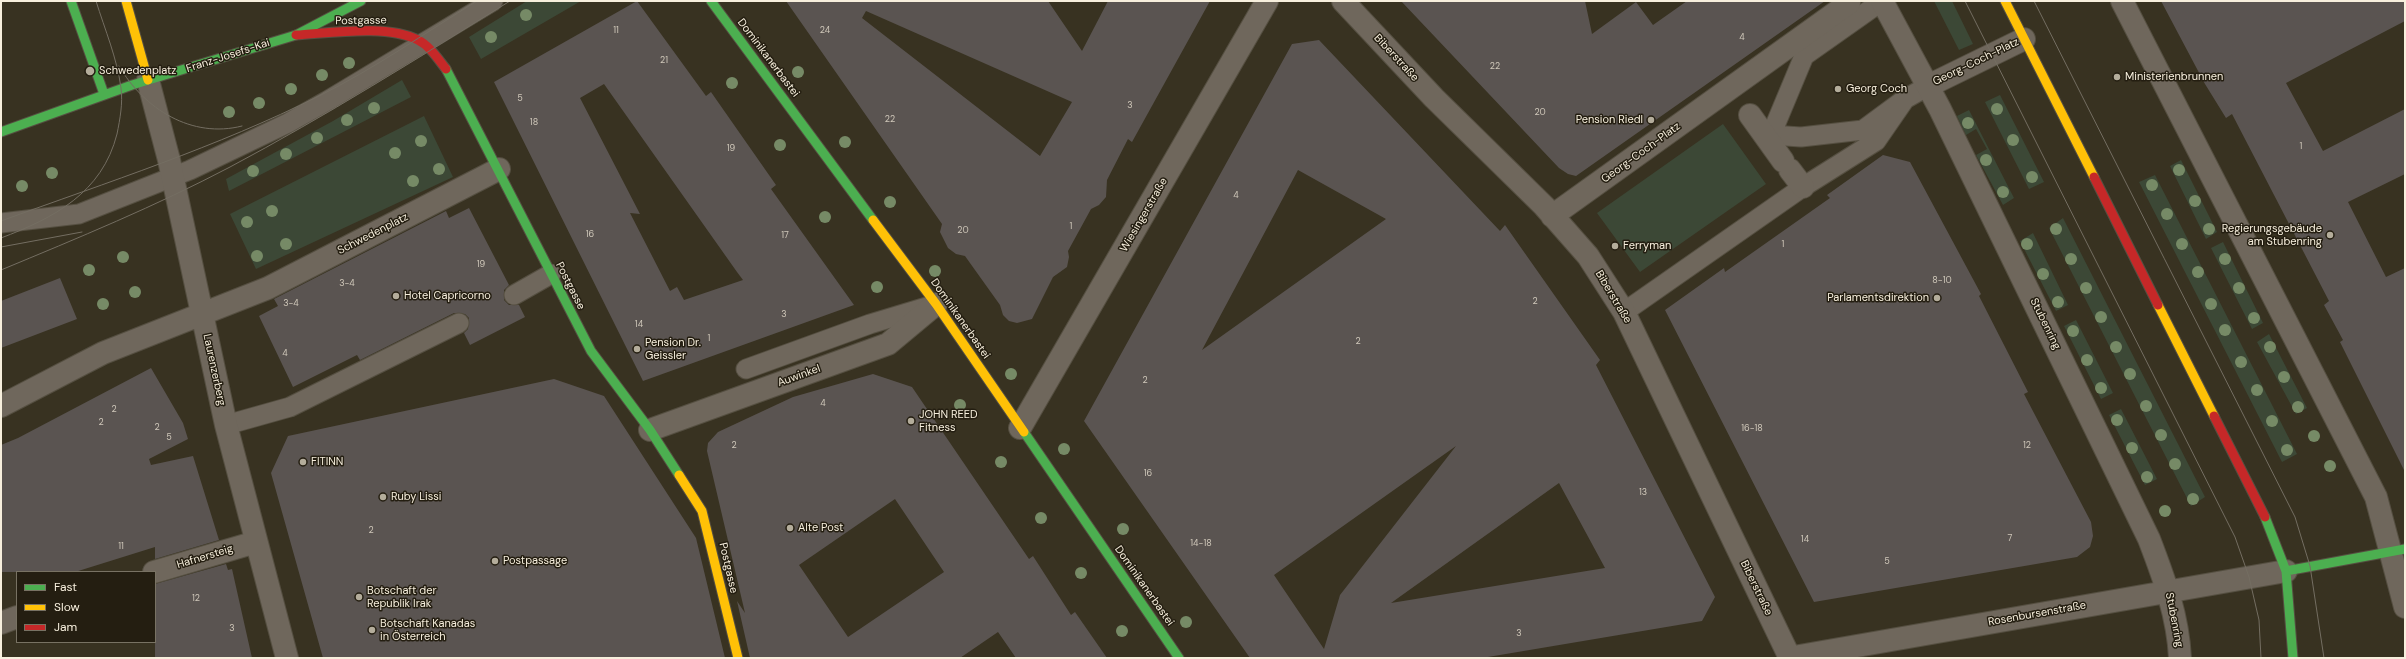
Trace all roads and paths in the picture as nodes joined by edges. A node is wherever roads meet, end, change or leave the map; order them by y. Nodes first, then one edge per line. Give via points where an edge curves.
1 (126, 1) edge
2 (361, 1) edge
3 (493, 1) edge
4 (711, 1) edge
5 (1267, 1) edge
6 (1343, 1) edge
7 (1882, 1) edge
8 (2004, 1) edge
9 (2122, 1) edge
10 (1849, 2) dead end
11 (72, 4) edge
12 (296, 35) junction
13 (2024, 39) junction
14 (423, 44) junction
15 (148, 80) junction
16 (1928, 86) junction
17 (1730, 89) junction
18 (104, 94) junction
19 (1905, 99) junction
20 (1, 132) edge
21 (499, 169) junction
22 (172, 178) junction
23 (1803, 187) junction
24 (1552, 216) junction
25 (1, 223) edge
26 (551, 274) junction
27 (514, 295) dead end
28 (936, 304) junction
29 (1624, 312) junction
30 (202, 313) junction
31 (459, 323) dead end
32 (746, 369) dead end
33 (3, 406) edge
34 (226, 425) junction
35 (1020, 428) junction
36 (650, 430) junction
37 (256, 542) junction
38 (2398, 551) edge
39 (156, 571) edge
40 (2286, 571) junction
41 (2169, 591) junction
42 (2405, 607) edge
43 (16, 616) edge
44 (1, 623) edge
45 (286, 658) edge
46 (738, 658) edge
47 (1179, 658) edge
48 (1789, 658) edge
49 (2180, 658) edge
50 (2293, 658) edge

1 - 15 street
2 - 12 street, Franz-Josefs-Kai
3 - 14 lane
4 - 28 street, Dominikanerbastei
5 - 35 street, Wiesingerstraße
6 - 24 street, Biberstraße via 1434,98
7 - 16 street, Stubenring
7 - 19 lane via 1804,56 1771,135 1801,137 1863,130
8 - 13 street
9 - 38 street via 2376,497
10 - 17 street, Georg-Coch-Platz
11 - 18 street
12 - 14 street, Postgasse via 391,32 416,39
12 - 15 street, Franz-Josefs-Kai
13 - 16 street, Georg-Coch-Platz
13 - 40 street via 2269,525
14 - 21 street, Postgasse via 431,50 457,86
14 - 22 lane via 288,123
15 - 18 street, Franz-Josefs-Kai
15 - 22 street, Laurenzerberg
16 - 19 lane
16 - 41 street, Stubenring via 2142,524
17 - 23 street
17 - 24 street, Georg-Coch-Platz
18 - 20 street, Franz-Josefs-Kai
19 - 23 lane via 1876,141
21 - 26 street, Postgasse
21 - 30 street, Schwedenplatz via 268,288
22 - 25 lane via 79,214
22 - 30 street, Laurenzerberg
23 - 29 lane
24 - 29 street, Biberstraße via 1588,256
26 - 27 lane
26 - 36 street, Postgasse via 591,351
28 - 32 lane via 870,324
28 - 35 street, Dominikanerbastei
28 - 36 street, Auwinkel via 888,344
29 - 48 street, Biberstraße
30 - 33 street, Schwedenplatz via 103,353
30 - 34 street, Laurenzerberg
31 - 34 lane via 290,407
34 - 37 street, Laurenzerberg
35 - 47 street, Dominikanerbastei
36 - 46 street, Postgasse via 702,511
37 - 39 street, Hafnersteig
37 - 45 street, Laurenzerberg
38 - 40 street
38 - 42 street
40 - 41 street, Rosenbursenstraße
40 - 50 street
41 - 48 street, Rosenbursenstraße
41 - 49 street, Stubenring via 2180,640
43 - 44 street

